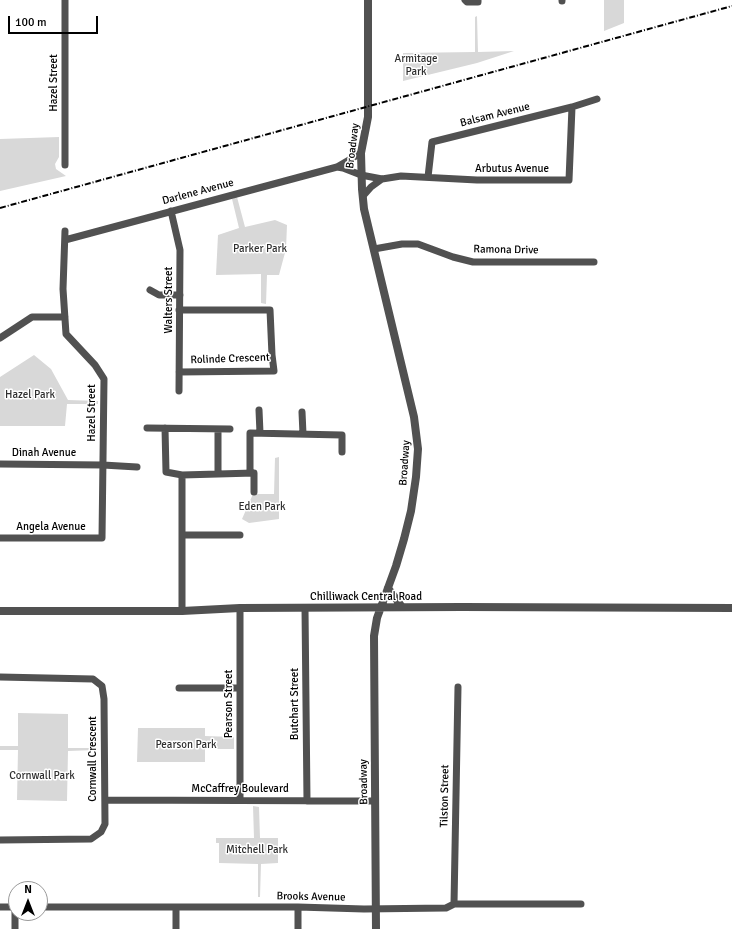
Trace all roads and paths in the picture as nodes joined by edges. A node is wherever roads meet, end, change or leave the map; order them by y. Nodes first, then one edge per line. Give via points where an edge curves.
1 (65, 0) edge
2 (368, 0) edge
3 (465, 0) edge
4 (478, 0) edge
5 (597, 99) dead end
6 (572, 107) junction
7 (361, 153) junction
8 (65, 165) dead end
9 (337, 167) junction
10 (360, 175) junction
11 (428, 177) junction
12 (382, 179) junction
13 (362, 196) junction
14 (171, 211) junction
15 (65, 231) dead end
16 (65, 240) junction
17 (374, 249) junction
18 (594, 262) dead end
19 (150, 290) dead end
20 (180, 295) junction
21 (179, 310) junction
22 (64, 317) junction
23 (0, 338) edge
24 (179, 372) junction
25 (179, 391) dead end
26 (259, 410) dead end
27 (302, 412) dead end
28 (147, 428) dead end
29 (165, 428) junction
30 (218, 429) junction
31 (230, 429) dead end
32 (260, 433) junction
33 (303, 434) junction
34 (342, 452) dead end
35 (0, 464) edge
36 (103, 465) junction
37 (137, 467) dead end
38 (218, 473) junction
39 (250, 473) junction
40 (182, 474) junction
41 (254, 492) dead end
42 (182, 535) junction
43 (240, 535) dead end
44 (0, 538) edge
45 (102, 538) joint
46 (388, 588) junction
47 (402, 607) junction
48 (240, 608) junction
49 (306, 608) junction
50 (380, 608) junction
51 (732, 608) edge
52 (0, 611) edge
53 (182, 611) junction
54 (0, 677) edge
55 (458, 687) dead end
56 (179, 688) dead end
57 (240, 688) junction
58 (105, 800) junction
59 (240, 800) junction
60 (307, 800) junction
61 (375, 801) junction
62 (0, 840) edge
63 (454, 904) junction
64 (581, 904) dead end
65 (48, 907) edge
66 (176, 907) junction
67 (298, 907) junction
68 (376, 909) junction
69 (176, 929) edge
70 (298, 929) edge
71 (376, 929) edge

1 - 8 street, Hazel Street
2 - 7 street, Broadway via 368,117
3 - 4 street
5 - 6 street, Balsam Avenue
6 - 11 street, Balsam Avenue via 432,142
6 - 11 street, Arbutus Avenue via 569,180
7 - 9 street, Darlene Avenue
7 - 10 street, Broadway
9 - 10 street
9 - 14 street, Darlene Avenue
10 - 12 street, Arbutus Avenue
10 - 13 street, Broadway
11 - 12 street, Arbutus Avenue via 401,176
12 - 13 street
13 - 17 street, Broadway
14 - 16 street, Darlene Avenue
14 - 20 street, Walters Street via 180,250
15 - 16 street, Hazel Street
16 - 22 street, Hazel Street
17 - 18 street, Ramona Drive via 418,244 473,262
17 - 46 street, Broadway via 414,417 418,449 409,517
19 - 20 street via 159,296
20 - 21 street, Walters Street
21 - 24 street, Walters Street
21 - 24 street, Rolinde Crescent via 270,310 274,371
22 - 23 street via 32,318
22 - 36 street, Hazel Street via 66,334 95,365 104,380
24 - 25 street, Walters Street
26 - 32 street
27 - 33 street
28 - 29 street
29 - 30 street
29 - 40 street via 166,472
30 - 31 street
30 - 38 street
32 - 33 street
32 - 39 street via 250,433
33 - 34 street via 342,435
35 - 36 street, Dinah Avenue
36 - 37 street, Dinah Avenue
36 - 45 street, Hazel Street
38 - 39 street
38 - 40 street
39 - 41 street via 254,473
40 - 42 street
42 - 43 street
42 - 53 street
44 - 45 street, Angela Avenue
46 - 47 street
46 - 50 street, Broadway
47 - 50 street, Chilliwack Central Road
47 - 51 street, Chilliwack Central Road
48 - 49 street, Chilliwack Central Road
48 - 53 street, Chilliwack Central Road
48 - 57 street, Pearson Street
49 - 50 street, Chilliwack Central Road
49 - 60 street, Butchart Street
50 - 61 street, Broadway via 374,636
52 - 53 street, Chilliwack Central Road
54 - 58 street, Cornwall Crescent via 94,679 102,686
55 - 63 street, Tilston Street
56 - 57 street
57 - 59 street, Pearson Street
58 - 59 street, McCaffrey Boulevard
58 - 62 street, Cornwall Crescent via 105,824 101,832 91,839
59 - 60 street, McCaffrey Boulevard
60 - 61 street, McCaffrey Boulevard
61 - 68 street, Broadway
63 - 64 street, Brooks Avenue
63 - 68 street, Brooks Avenue via 446,908
65 - 66 street, Brooks Avenue
66 - 67 street, Brooks Avenue
66 - 69 street
67 - 68 street, Brooks Avenue
67 - 70 street
68 - 71 street, Broadway

